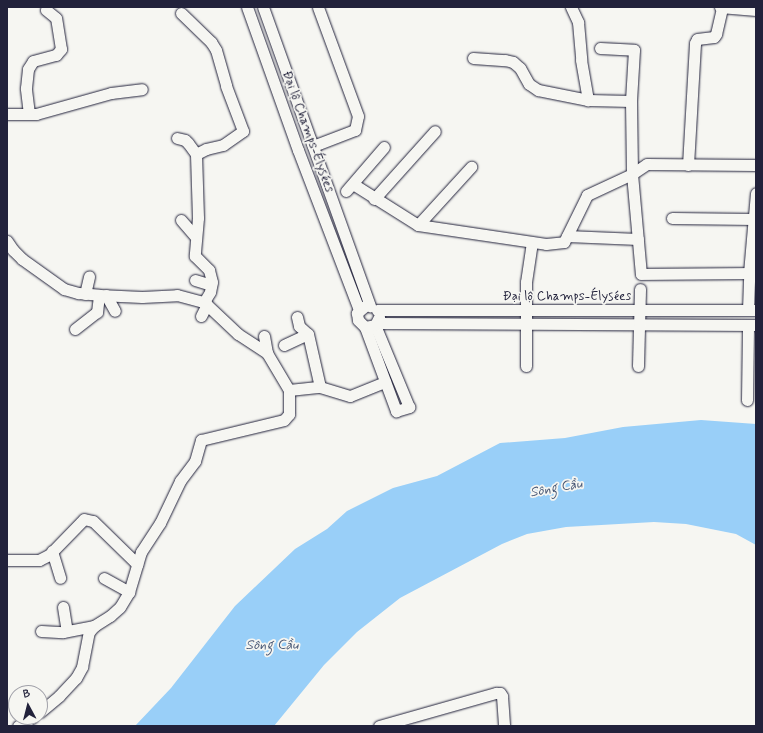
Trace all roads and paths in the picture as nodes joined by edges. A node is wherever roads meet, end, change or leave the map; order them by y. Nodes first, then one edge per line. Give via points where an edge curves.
1 (247, 7) edge
2 (263, 7) edge
3 (318, 7) edge
4 (571, 7) edge
5 (721, 8) edge
6 (46, 10) dead end
7 (756, 10) edge
8 (181, 13) dead end
9 (600, 48) dead end
10 (473, 58) dead end
11 (142, 89) dead end
12 (588, 100) junction
13 (631, 101) junction
14 (7, 114) edge
15 (29, 114) junction
16 (435, 131) dead end
17 (177, 138) dead end
18 (312, 146) junction
19 (384, 148) dead end
20 (196, 154) junction
21 (688, 165) junction
22 (756, 165) edge
23 (471, 167) dead end
24 (632, 174) junction
25 (756, 193) edge
26 (374, 199) junction
27 (672, 218) dead end
28 (754, 219) junction
29 (181, 220) dead end
30 (418, 225) junction
31 (567, 236) junction
32 (196, 237) junction
33 (638, 239) junction
34 (7, 241) edge
35 (532, 242) junction
36 (749, 273) junction
37 (89, 276) dead end
38 (195, 280) dead end
39 (211, 285) junction
40 (640, 289) dead end
41 (85, 294) junction
42 (102, 295) junction
43 (206, 303) junction
44 (374, 308) junction
45 (359, 310) junction
46 (639, 310) junction
47 (752, 310) edge
48 (115, 311) dead end
49 (525, 311) junction
50 (201, 316) dead end
51 (297, 317) dead end
52 (525, 324) junction
53 (638, 324) junction
54 (373, 325) junction
55 (752, 325) edge
56 (75, 329) dead end
57 (308, 334) junction
58 (264, 336) dead end
59 (284, 345) dead end
60 (267, 353) junction
61 (526, 366) dead end
62 (638, 366) dead end
63 (385, 382) junction
64 (320, 387) junction
65 (289, 390) junction
66 (747, 400) dead end
67 (52, 551) junction
68 (7, 560) edge
69 (136, 564) junction
70 (60, 578) dead end
71 (104, 578) dead end
72 (129, 592) junction
73 (63, 607) dead end
74 (94, 626) junction
75 (41, 631) dead end
76 (68, 631) junction
77 (48, 705) edge
78 (379, 726) edge
79 (504, 726) edge

1 - 45 street, Đại lộ Champs-Élysées
2 - 18 street, Đại lộ Champs-Élysées
3 - 18 street via 358,116 354,130
4 - 12 street via 578,22
5 - 7 street
5 - 21 street via 714,37 697,39 695,43
6 - 15 street via 56,18 61,49 56,55 33,61 28,69 26,88
8 - 20 street via 216,50 243,132 223,145
9 - 13 street via 634,50
10 - 12 street via 513,62 532,87
11 - 15 street via 111,93
12 - 13 street
13 - 24 street
14 - 15 street
16 - 26 street
17 - 20 street via 188,142
18 - 44 street, Đại lộ Champs-Élysées
19 - 26 street via 350,188
20 - 32 street
21 - 22 street
21 - 24 street via 647,164
23 - 30 street
24 - 31 street via 587,195
24 - 33 street
25 - 28 street
26 - 30 street
27 - 28 street
28 - 36 street
29 - 32 street
30 - 35 street
31 - 33 street
31 - 35 street via 564,242
32 - 39 street via 195,256 210,270
33 - 36 street via 641,274
34 - 41 street via 13,250 54,283 64,289
35 - 49 street
36 - 47 street
37 - 41 street
38 - 39 street
39 - 43 street
40 - 46 street
41 - 42 street
42 - 43 street via 177,295
42 - 48 street
42 - 56 street via 97,312
43 - 50 street
43 - 60 street via 238,334
44 - 45 street, Đại lộ Champs-Élysées via 364,306
44 - 49 street, Đại lộ Champs-Élysées
44 - 54 street, Đại lộ Champs-Élysées via 379,316
45 - 54 street, Đại lộ Champs-Élysées via 358,320
46 - 47 street, Đại lộ Champs-Élysées
46 - 49 street, Đại lộ Champs-Élysées
46 - 53 street
49 - 52 street
51 - 57 street via 299,326
52 - 53 street, Đại lộ Champs-Élysées
52 - 54 street, Đại lộ Champs-Élysées
52 - 61 street
53 - 55 street, Đại lộ Champs-Élysées
53 - 62 street
54 - 63 street, Đại lộ Champs-Élysées
54 - 63 street, Đại lộ Champs-Élysées via 409,406 396,411
55 - 66 street
57 - 59 street
57 - 64 street
58 - 60 street
60 - 65 street
63 - 64 street via 350,396
64 - 65 street
65 - 69 street via 289,414 284,420 201,440 195,461 180,481 160,523
67 - 68 street via 39,560
67 - 69 street via 84,520 89,520 93,521
67 - 70 street
69 - 72 street
71 - 72 street
72 - 74 street via 120,607
73 - 76 street
74 - 76 street
74 - 77 street via 89,632 82,667 76,678
75 - 76 street
78 - 79 street via 500,693

